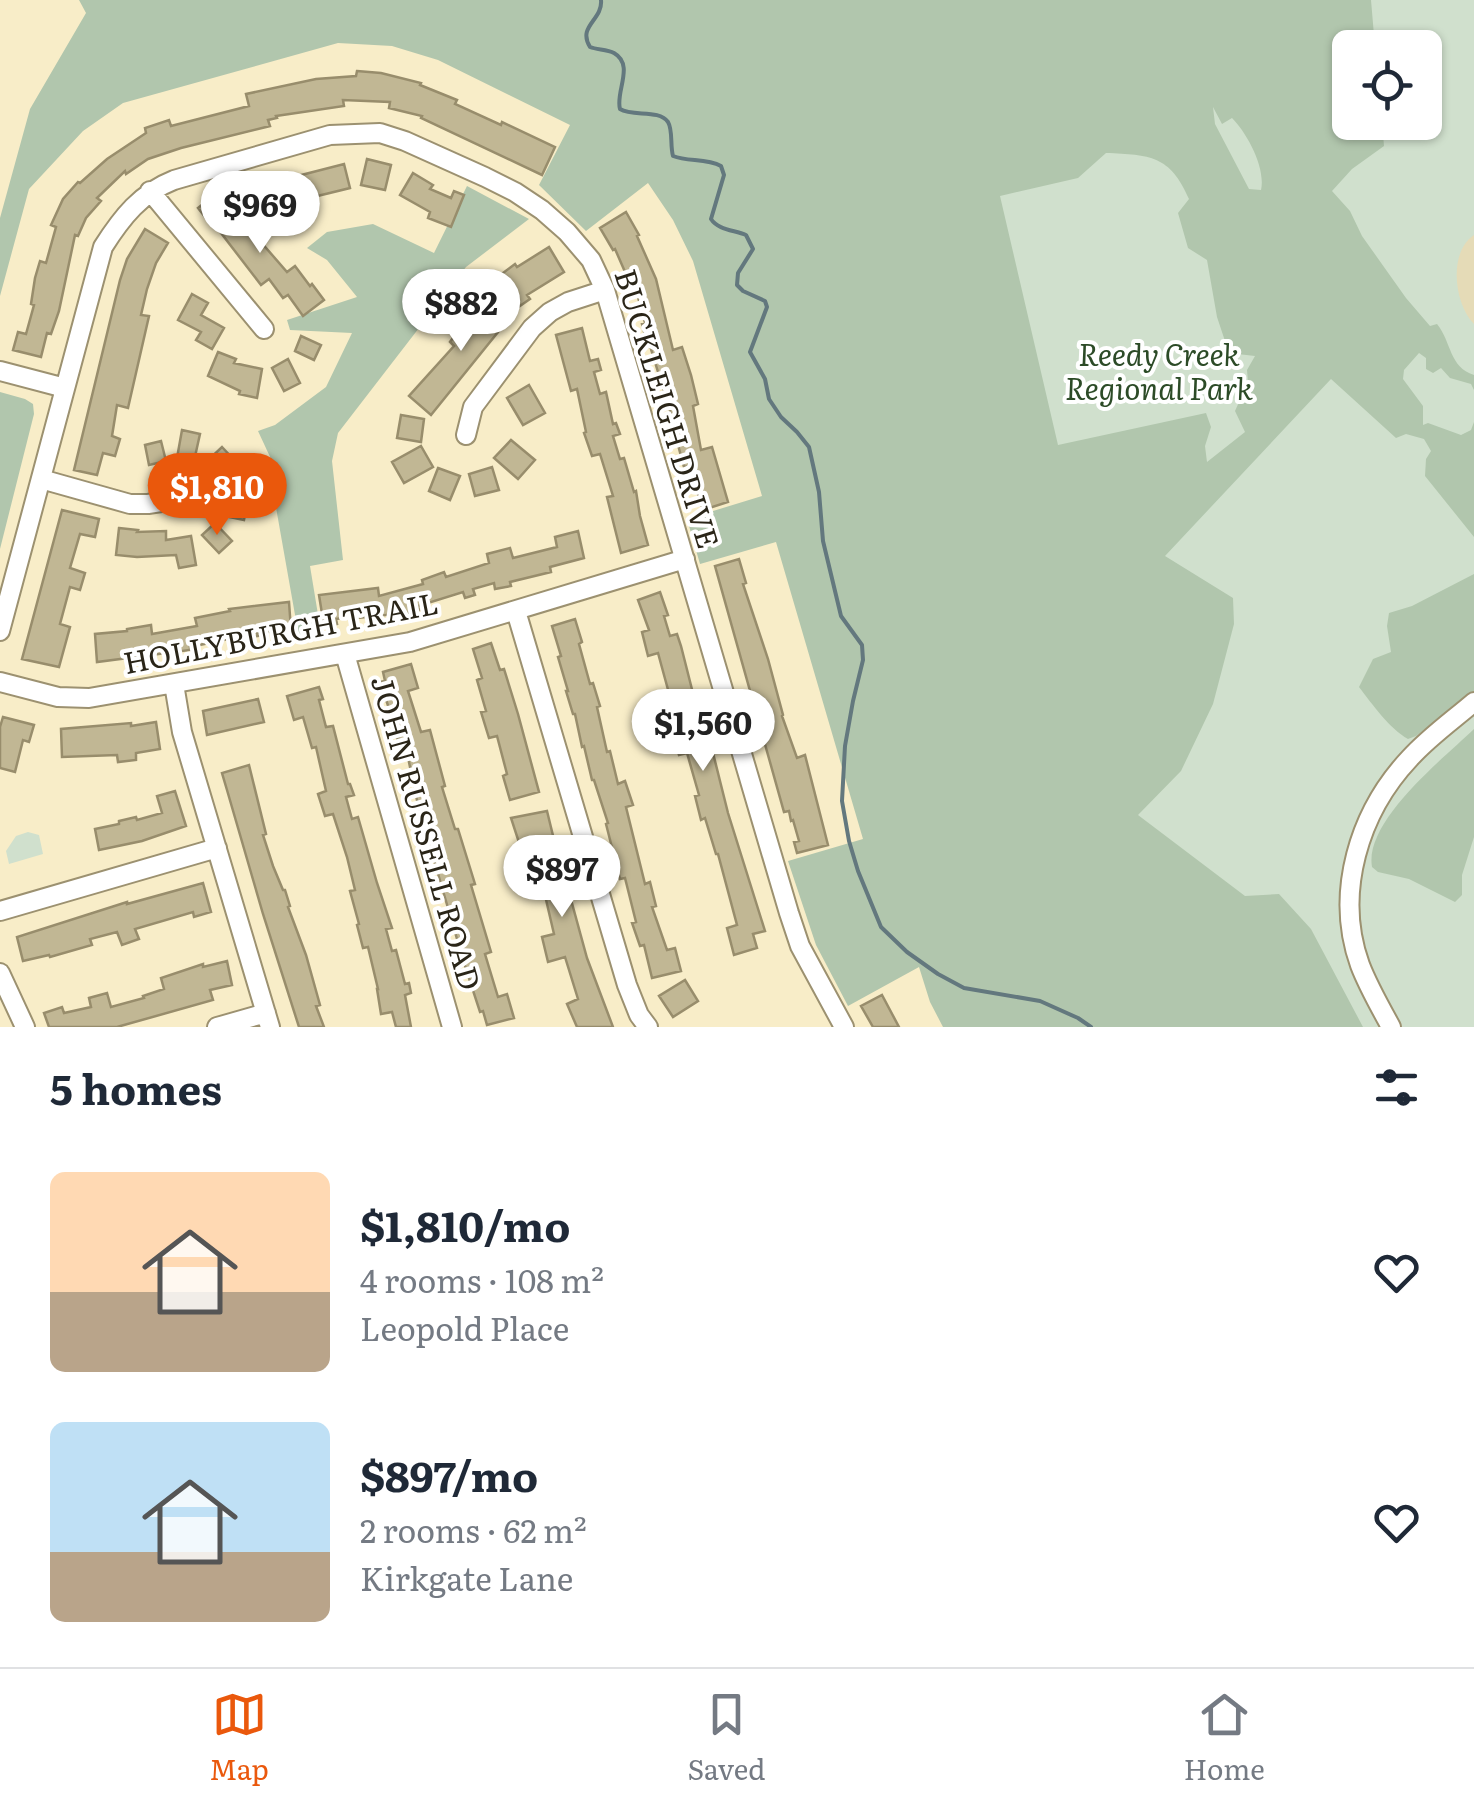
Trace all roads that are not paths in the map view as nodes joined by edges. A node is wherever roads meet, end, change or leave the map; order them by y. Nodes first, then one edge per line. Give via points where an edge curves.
1 (150, 191) junction
2 (605, 290) junction
3 (264, 329) dead end
4 (0, 371) edge
5 (65, 388) junction
6 (466, 434) dead end
7 (41, 479) junction
8 (182, 499) dead end
9 (684, 559) junction
10 (516, 611) junction
11 (0, 631) edge
12 (345, 654) junction
13 (0, 682) edge
14 (174, 684) junction
15 (1474, 702) edge
16 (217, 848) junction
17 (0, 911) edge
18 (0, 973) edge
19 (268, 1020) edge
20 (25, 1027) edge
21 (217, 1027) edge
22 (452, 1027) edge
23 (648, 1027) edge
24 (844, 1027) edge
25 (1392, 1027) edge

1 - 2 street, BUCKLEIGH DRIVE via 330,134 380,132 542,210 590,260
1 - 3 street
1 - 5 street, BUCKLEIGH DRIVE via 103,247
2 - 6 street via 568,302 532,328 473,407
2 - 9 street, BUCKLEIGH DRIVE
4 - 5 street
5 - 7 street, BUCKLEIGH DRIVE
7 - 8 street via 130,504
7 - 11 street, BUCKLEIGH DRIVE
9 - 10 street, HOLLYBURGH TRAIL
9 - 24 street, BUCKLEIGH DRIVE via 800,946
10 - 12 street, HOLLYBURGH TRAIL
10 - 23 street via 626,986
12 - 14 street, HOLLYBURGH TRAIL
12 - 22 street, JOHN RUSSELL ROAD
13 - 14 street, HOLLYBURGH TRAIL via 89,698
14 - 16 street
15 - 25 street via 1410,758 1359,839 1351,924 1359,963
16 - 17 street
16 - 19 street
18 - 20 street
19 - 21 street

